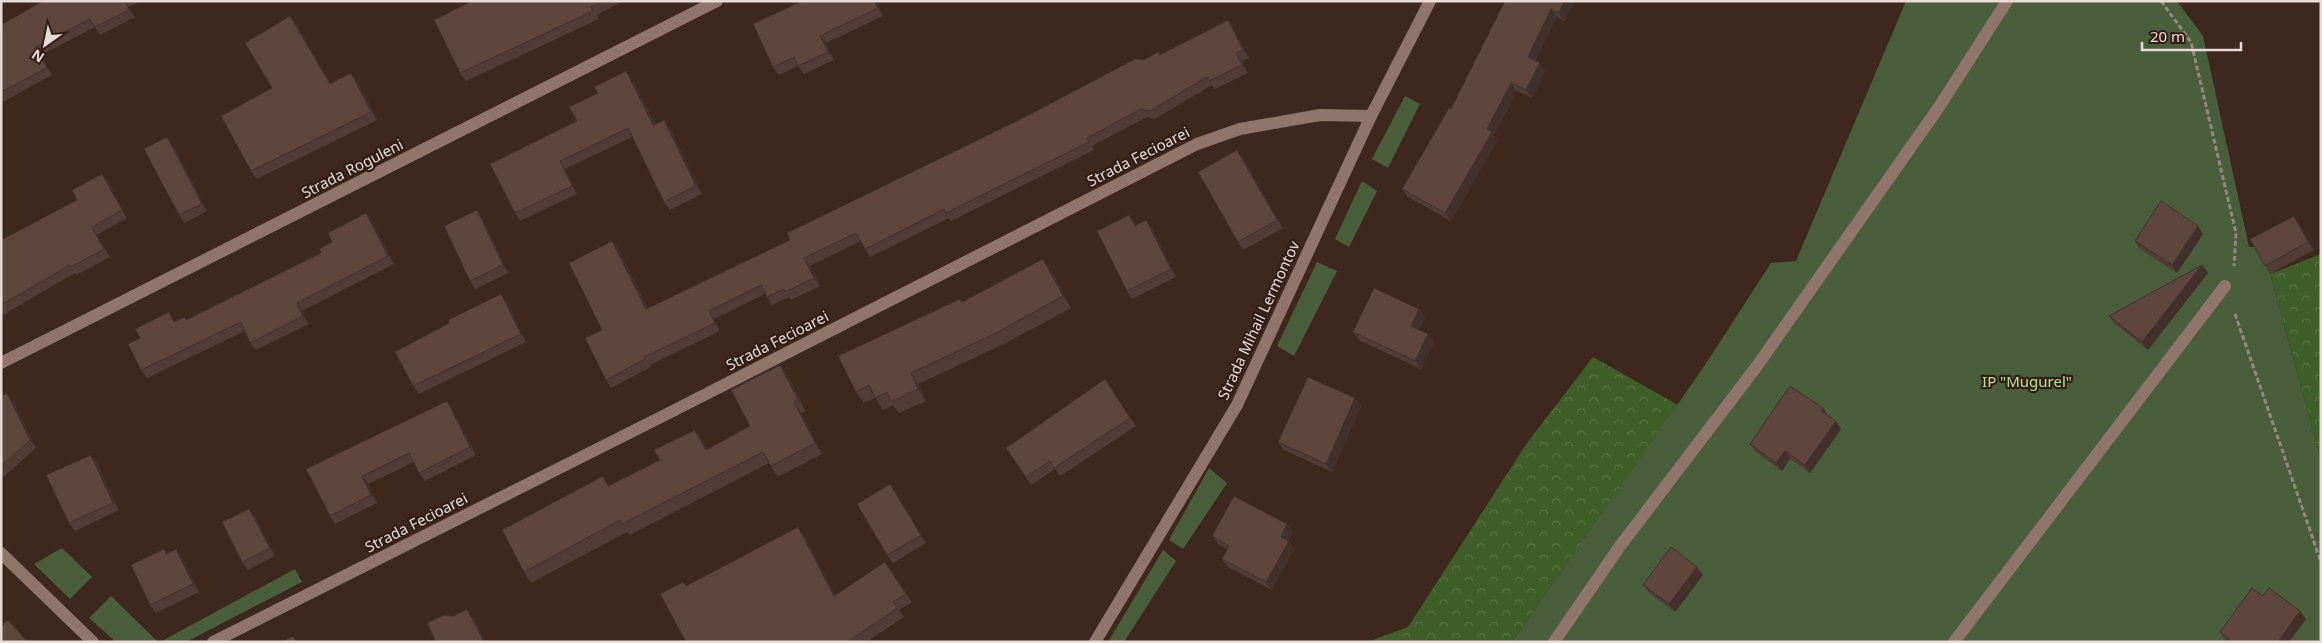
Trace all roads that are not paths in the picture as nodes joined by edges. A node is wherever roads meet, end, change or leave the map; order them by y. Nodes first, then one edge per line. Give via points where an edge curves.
1 (717, 1) edge
2 (1430, 1) edge
3 (2007, 1) edge
4 (1370, 116) junction
5 (2225, 286) dead end
6 (1, 363) edge
7 (1, 553) edge
8 (92, 642) edge
9 (212, 642) edge
10 (1095, 642) edge
11 (1554, 642) edge
12 (1954, 642) edge

1 - 6 street, Strada Roguleni
2 - 4 street, Strada Mihail Lermontov
3 - 11 street via 1939,107 1763,358 1620,546
4 - 9 street, Strada Fecioarei via 1320,115 1240,129 1197,144
4 - 10 street, Strada Mihail Lermontov via 1237,405
5 - 12 street
7 - 8 street

